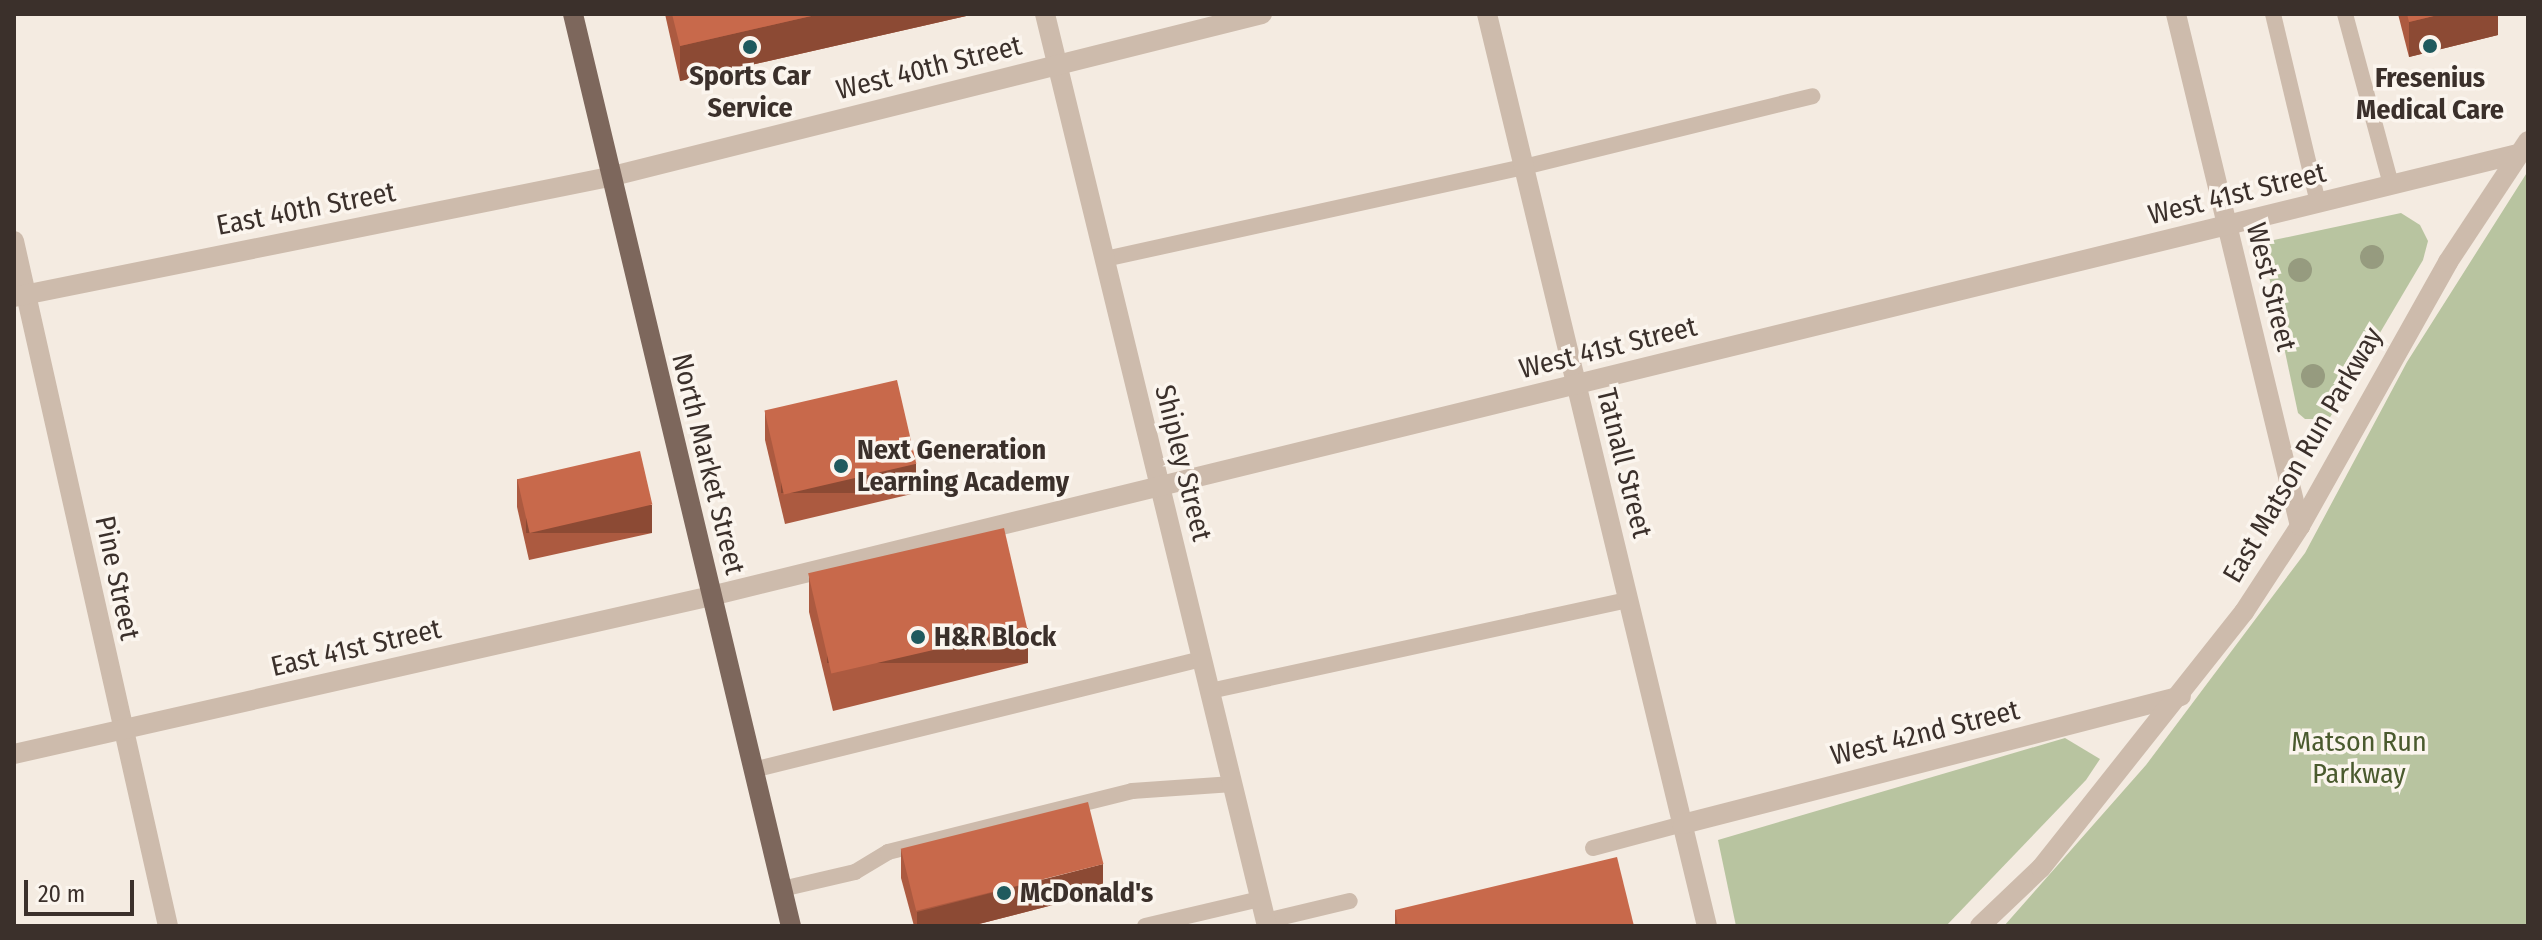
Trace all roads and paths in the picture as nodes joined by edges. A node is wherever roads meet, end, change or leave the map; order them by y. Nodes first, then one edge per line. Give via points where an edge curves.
1 (573, 14) edge
2 (1045, 14) edge
3 (1262, 14) edge
4 (1487, 14) edge
5 (2176, 14) edge
6 (2273, 14) edge
7 (2345, 14) edge
8 (1057, 65) junction
9 (1812, 96) dead end
10 (2523, 148) edge
11 (1524, 167) junction
12 (609, 177) junction
13 (2391, 185) junction
14 (2318, 203) junction
15 (2228, 225) junction
16 (14, 241) edge
17 (1105, 259) junction
18 (20, 295) edge
19 (1576, 385) junction
20 (1160, 486) junction
21 (2300, 526) junction
22 (711, 596) junction
23 (1628, 600) junction
24 (1202, 659) junction
25 (1210, 691) junction
26 (2181, 696) junction
27 (122, 731) junction
28 (14, 754) edge
29 (753, 770) junction
30 (1233, 784) junction
31 (1683, 824) junction
32 (1593, 848) dead end
33 (782, 889) junction
34 (1260, 899) junction
35 (1350, 901) dead end
36 (1266, 924) edge
37 (168, 926) edge
38 (791, 926) edge
39 (1145, 926) edge
40 (1707, 926) edge
41 (1980, 926) edge

1 - 12 main road, North Market Street
2 - 8 street, Shipley Street
3 - 8 street, West 40th Street
4 - 11 street, Tatnall Street
5 - 15 street, West Street
6 - 14 lane
7 - 13 lane
8 - 12 street, West 40th Street
8 - 17 street, Shipley Street
9 - 11 lane
10 - 13 street, West 41st Street
10 - 21 street, East Matson Run Parkway via 2402,339
11 - 17 lane
11 - 19 street, Tatnall Street
12 - 18 street, East 40th Street
12 - 22 main road, North Market Street
13 - 14 street, West 41st Street
14 - 15 street, West 41st Street
15 - 19 street, West 41st Street
15 - 21 street, West Street
16 - 18 street, Pine Street
17 - 20 street, Shipley Street
18 - 27 street, Pine Street
19 - 20 street, West 41st Street
19 - 23 street, Tatnall Street
20 - 22 street, West 41st Street
20 - 24 street, Shipley Street
21 - 26 street, East Matson Run Parkway
22 - 27 street, East 41st Street
22 - 29 main road, North Market Street
23 - 25 lane
23 - 31 street, Tatnall Street
24 - 25 street, Shipley Street
24 - 29 lane
25 - 30 street, Shipley Street
26 - 31 street, West 42nd Street
26 - 41 street, East Matson Run Parkway via 2041,868
27 - 28 street, East 41st Street
27 - 37 street, Pine Street
29 - 33 main road, North Market Street
30 - 33 lane via 1132,791 888,852 855,872
30 - 34 street, Shipley Street
31 - 32 lane
31 - 40 street, Tatnall Street
33 - 38 main road, North Market Street
34 - 36 street, Shipley Street
34 - 39 lane
35 - 36 lane

